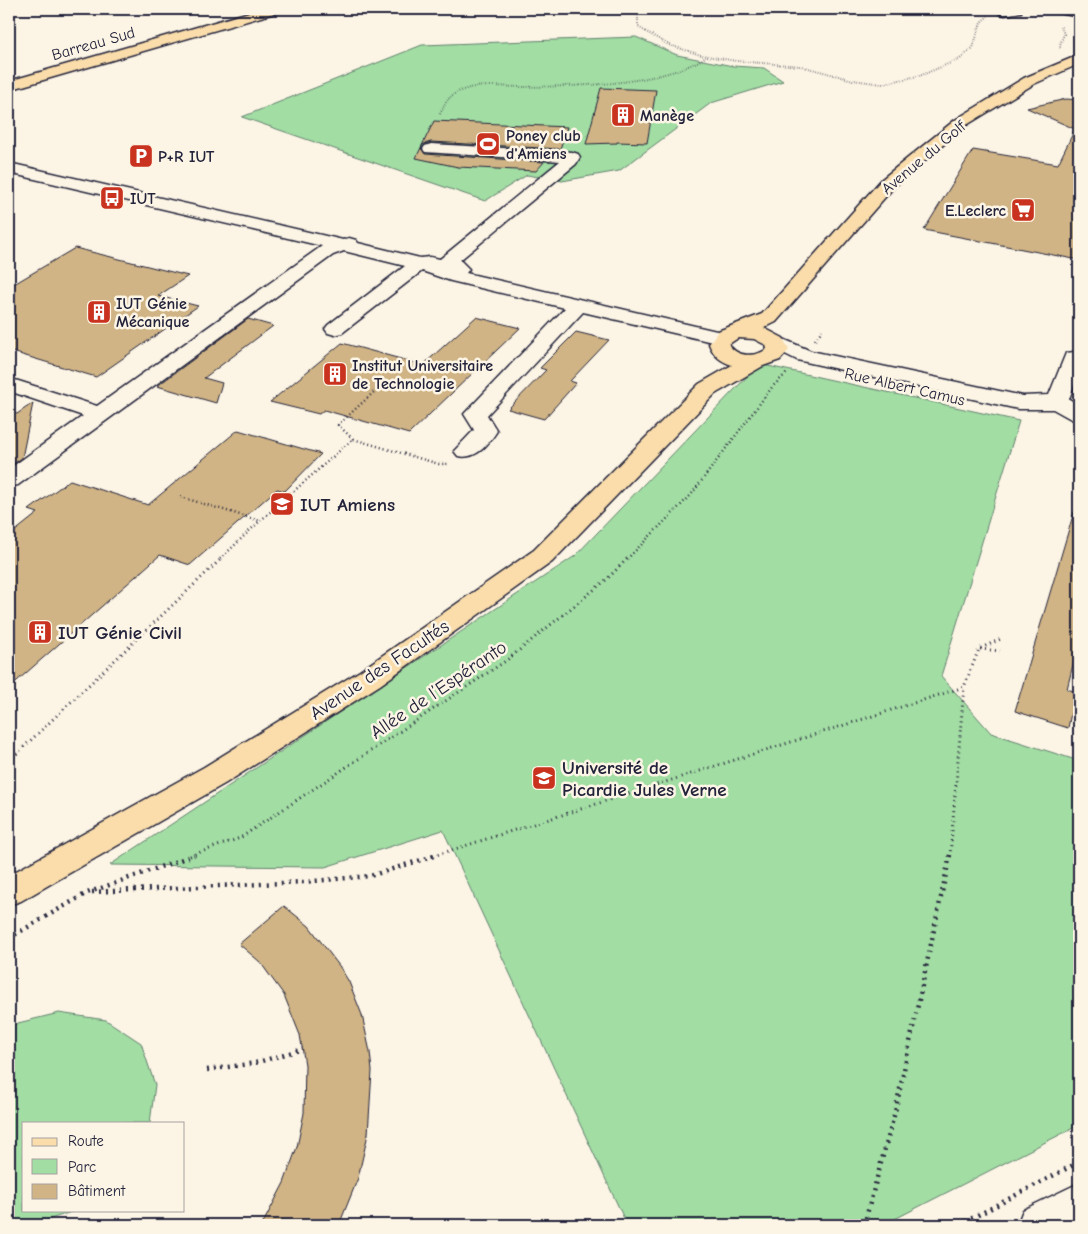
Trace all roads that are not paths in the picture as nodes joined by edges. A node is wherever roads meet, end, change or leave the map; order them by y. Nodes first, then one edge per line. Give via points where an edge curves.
1 (258, 9) edge
2 (273, 9) edge
3 (1059, 9) edge
4 (1079, 13) edge
5 (1073, 54) edge
6 (9, 80) edge
7 (9, 86) edge
8 (431, 149) dead end
9 (9, 168) edge
10 (221, 212) junction
11 (334, 248) junction
12 (404, 250) junction
13 (414, 268) junction
14 (459, 269) junction
15 (574, 310) junction
16 (769, 318) junction
17 (335, 329) dead end
18 (727, 340) junction
19 (768, 350) junction
20 (1074, 358) dead end
21 (9, 384) edge
22 (707, 389) junction
23 (100, 414) junction
24 (1062, 414) edge
25 (466, 451) road end
26 (9, 480) edge
27 (9, 891) edge
28 (1079, 1204) edge
29 (1038, 1225) edge

1 - 6 main road, Barreau Sud
2 - 7 main road, Barreau Sud
3 - 4 street
5 - 16 main road, Avenue du Golf via 960,123 894,177
8 - 14 street via 572,157 449,260
9 - 10 street
10 - 11 street via 232,220
10 - 12 street
11 - 12 street via 357,243
11 - 13 street
11 - 23 street
12 - 14 street
13 - 14 street via 428,262
13 - 15 street
13 - 17 street
13 - 18 street
14 - 18 street
15 - 18 street via 699,339
15 - 25 street via 475,414 486,431
16 - 18 main road
16 - 19 main road
18 - 19 main road via 759,333
18 - 19 main road via 736,359
18 - 22 main road, Avenue des Facultés
19 - 22 main road, Avenue des Facultés
19 - 24 street, Rue Albert Camus
19 - 24 street, Rue Albert Camus via 800,362 1021,412
20 - 24 street
21 - 23 street
22 - 27 main road, Avenue des Facultés via 543,556 513,578 370,678 223,770
23 - 26 street
28 - 29 street

